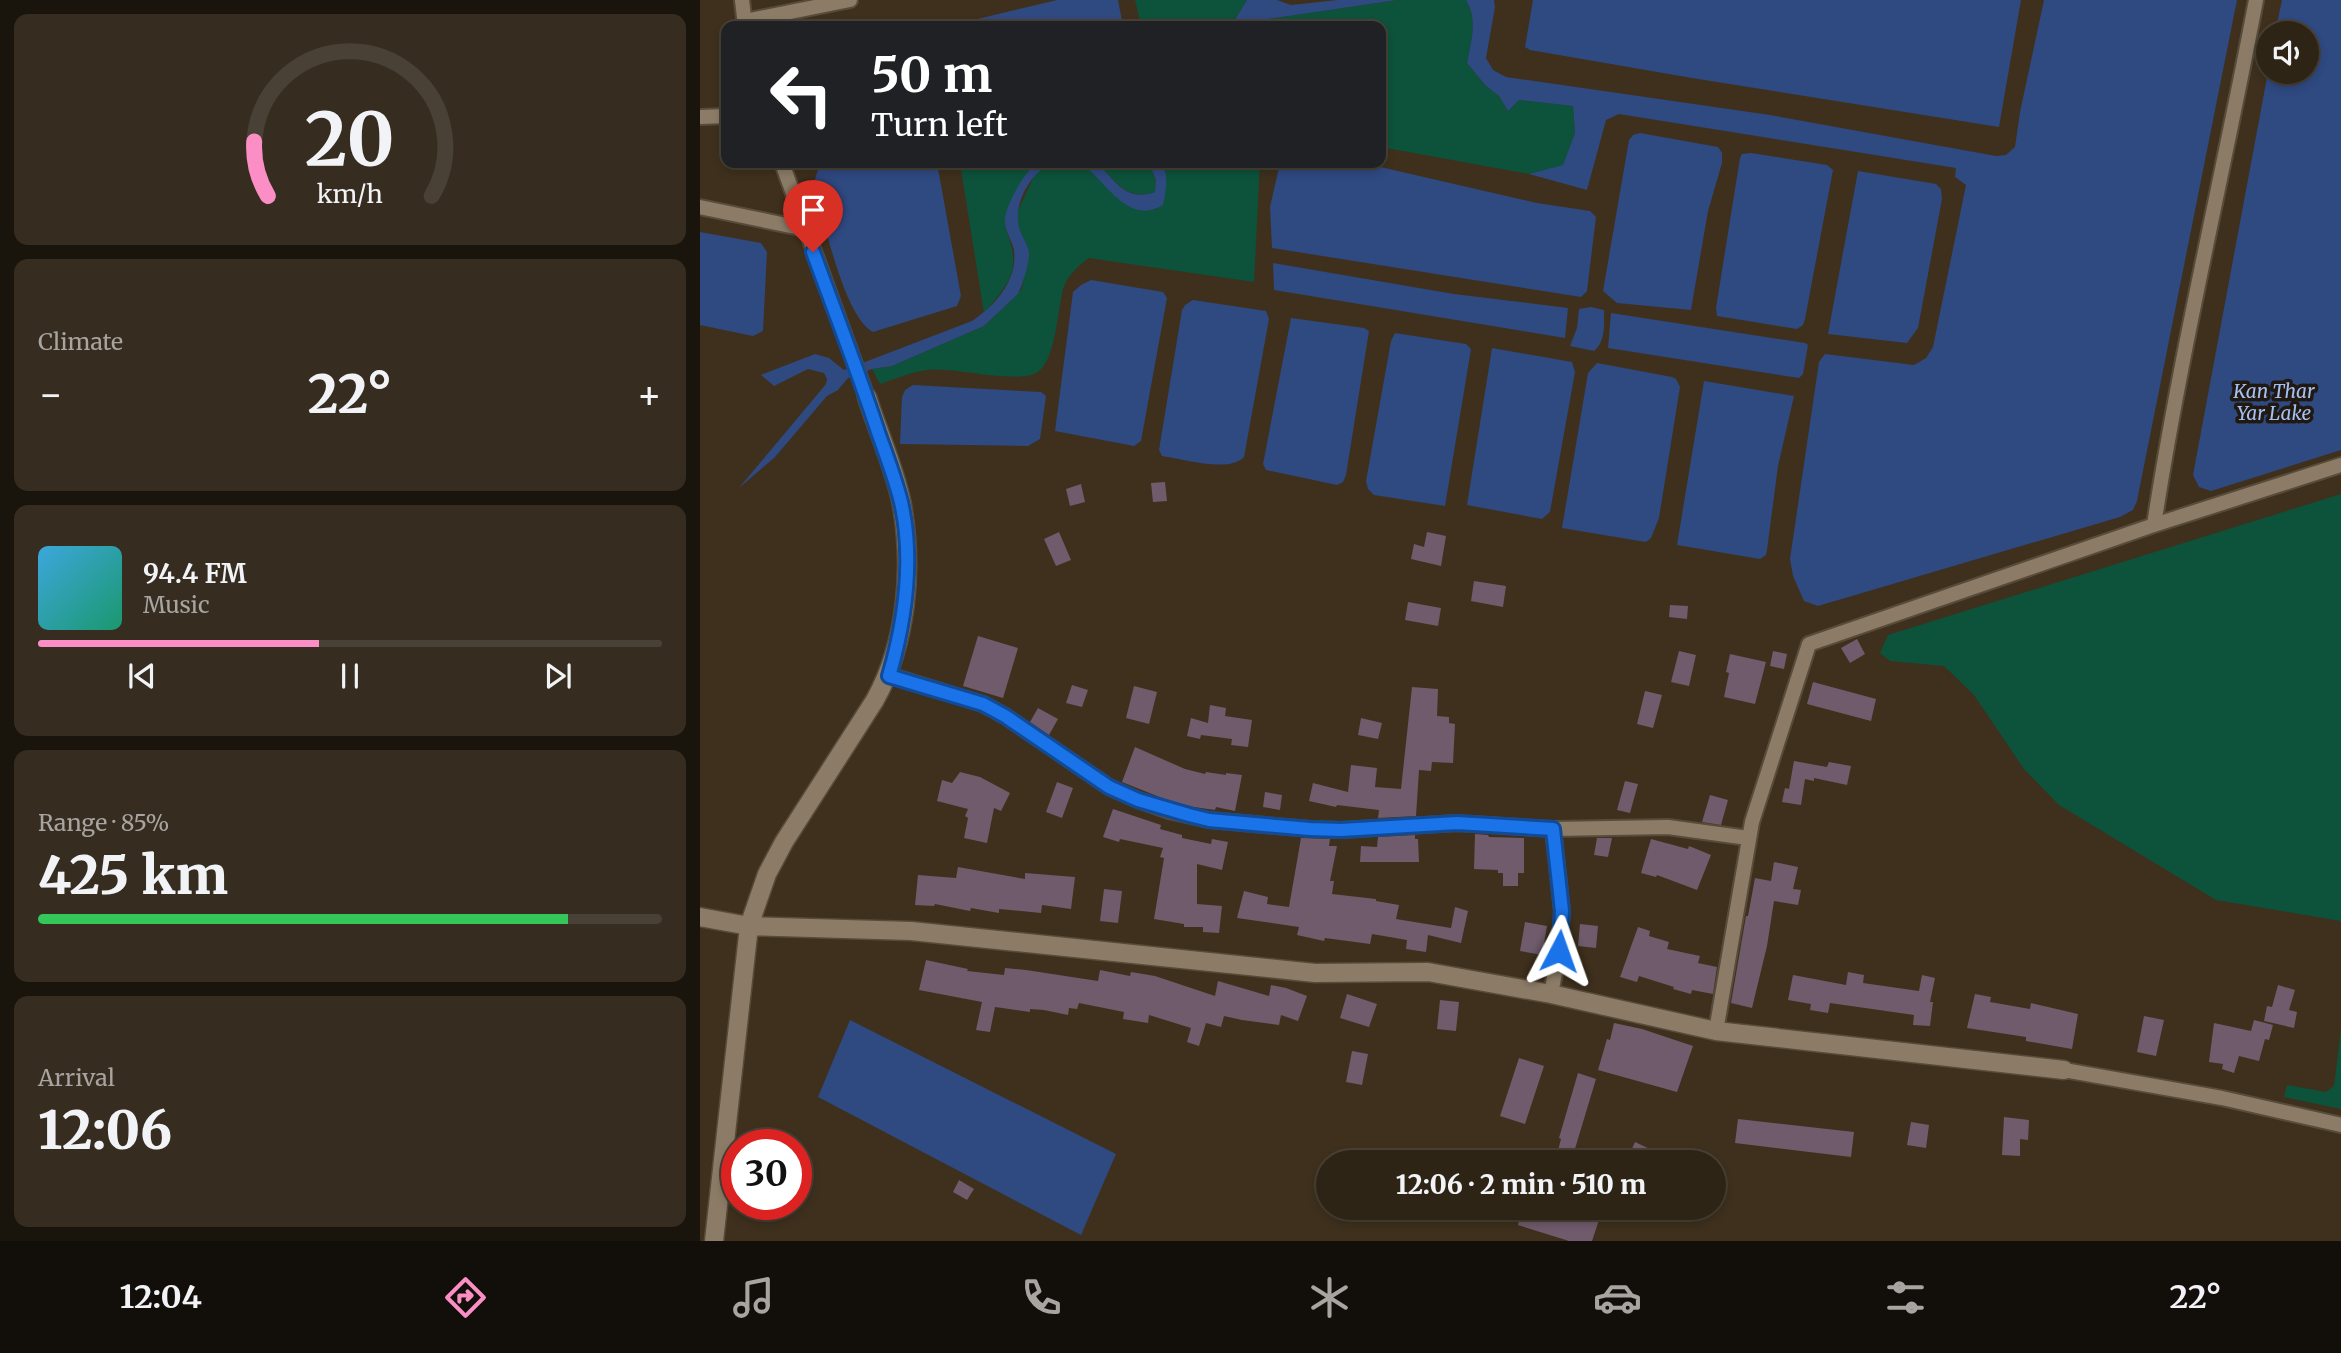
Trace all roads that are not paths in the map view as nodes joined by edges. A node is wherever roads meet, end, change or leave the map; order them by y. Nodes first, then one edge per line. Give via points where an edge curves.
1 (742, 0) edge
2 (850, 0) edge
3 (2256, 0) edge
4 (745, 21) edge
5 (758, 21) edge
6 (721, 116) edge
7 (700, 117) edge
8 (784, 168) edge
9 (700, 207) edge
10 (805, 229) junction
11 (867, 397) joint
12 (2341, 465) edge
13 (2154, 524) junction
14 (889, 676) junction
15 (1553, 829) junction
16 (1748, 838) junction
17 (700, 917) edge
18 (749, 926) junction
19 (1550, 994) junction
20 (1716, 1031) junction
21 (2064, 1070) joint
22 (2341, 1125) edge
23 (714, 1241) edge

1 - 4 street
2 - 5 street
3 - 13 street via 2171,415
6 - 7 street
8 - 10 street
9 - 10 street
10 - 11 street
11 - 14 street via 901,504 906,546 906,592
12 - 13 street
13 - 16 street via 1809,645
14 - 15 street via 983,704 1109,787 1195,817 1310,829 1457,823
14 - 18 street via 784,842
15 - 16 street via 1668,827
15 - 19 street via 1562,911
16 - 20 street
17 - 18 street
18 - 19 street via 911,931 1315,973 1428,972
18 - 23 street
19 - 20 street
20 - 21 street
21 - 22 street

